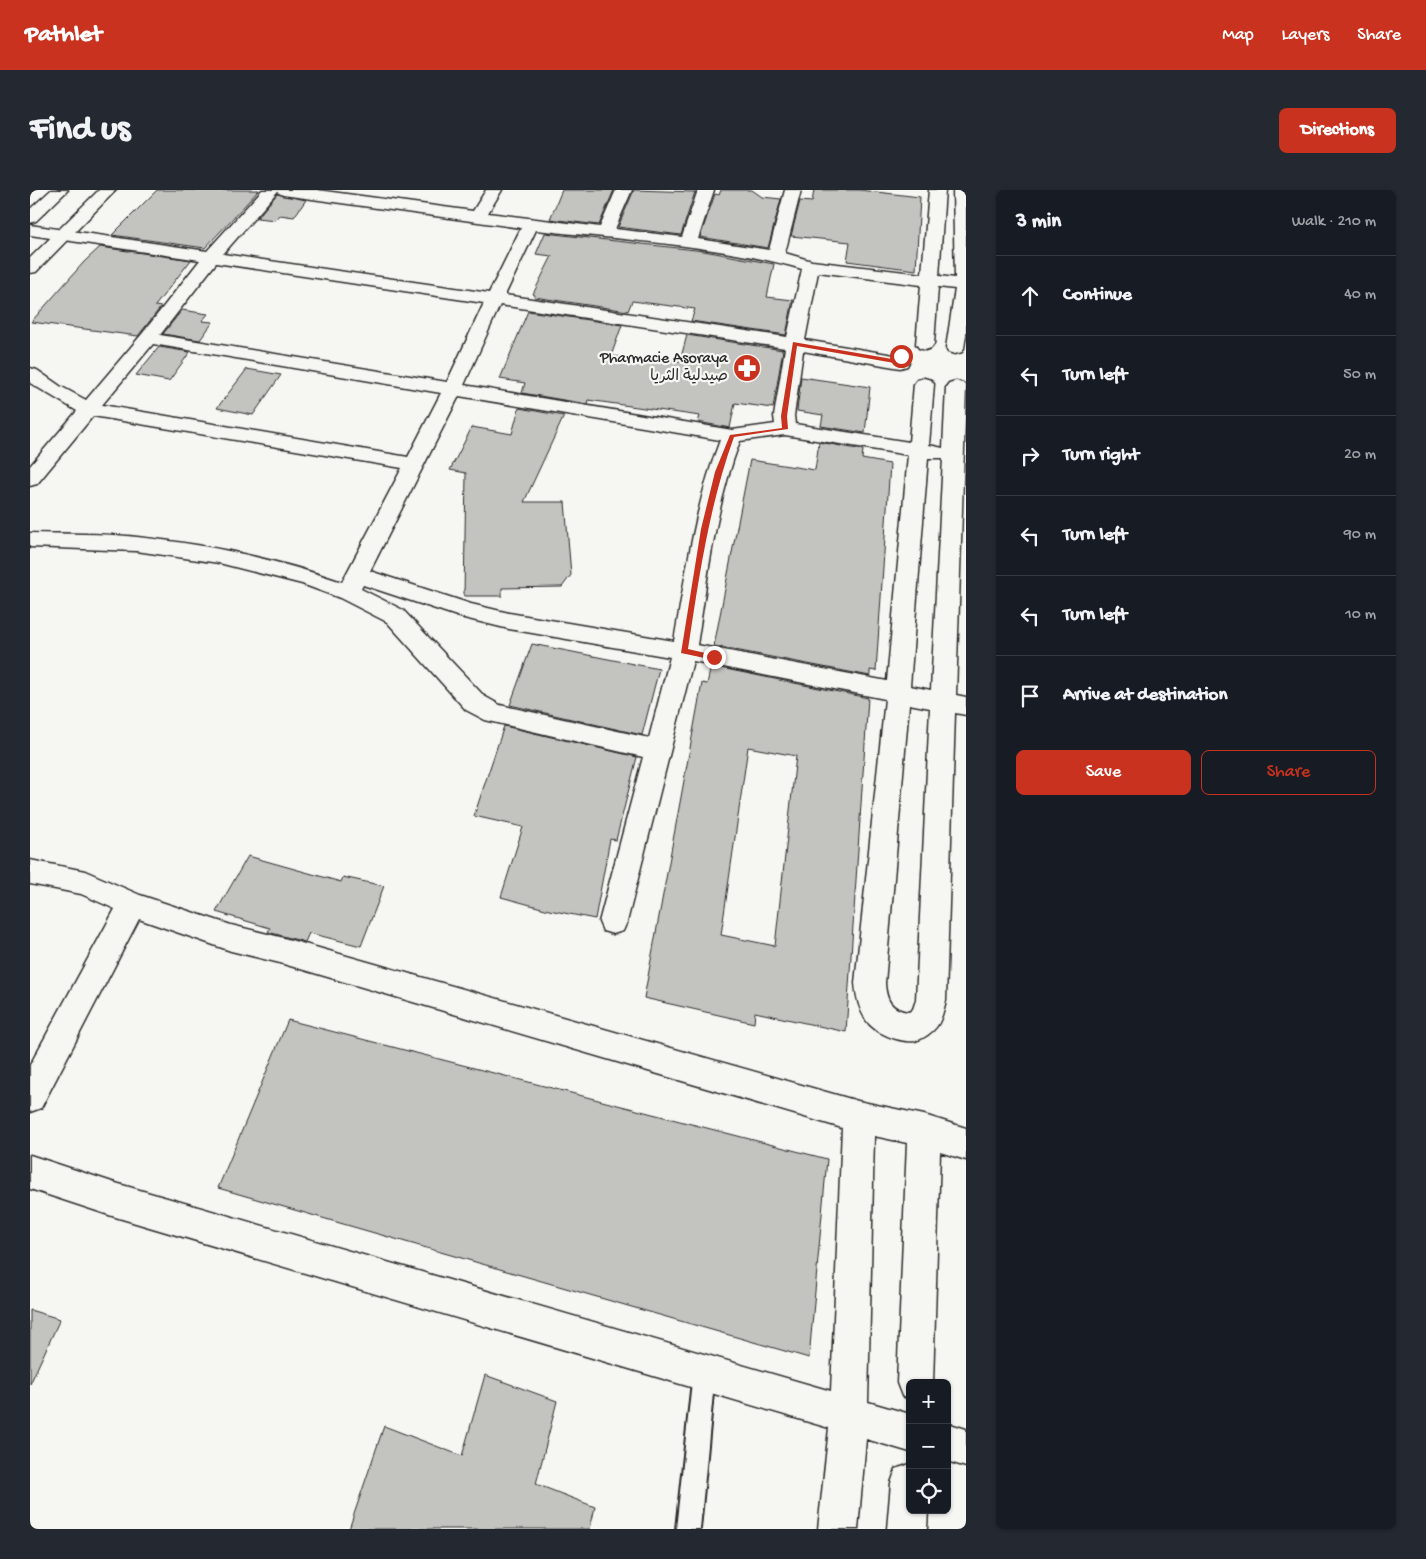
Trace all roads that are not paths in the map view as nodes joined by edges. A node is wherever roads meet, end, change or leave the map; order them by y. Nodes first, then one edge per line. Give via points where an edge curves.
1 (60, 190) edge
2 (108, 190) edge
3 (270, 190) edge
4 (282, 190) edge
5 (494, 190) edge
6 (624, 190) edge
7 (706, 190) edge
8 (793, 190) edge
9 (937, 190) edge
10 (961, 190) edge
11 (382, 197) edge
12 (478, 216) junction
13 (30, 218) edge
14 (531, 224) junction
15 (30, 230) edge
16 (606, 232) junction
17 (64, 235) junction
18 (689, 242) junction
19 (212, 256) junction
20 (776, 256) junction
21 (811, 266) junction
22 (30, 268) edge
23 (929, 280) junction
24 (965, 285) edge
25 (494, 300) junction
26 (148, 338) junction
27 (795, 344) junction
28 (925, 344) junction
29 (961, 351) edge
30 (900, 362) junction
31 (30, 374) edge
32 (924, 384) junction
33 (961, 386) edge
34 (453, 389) junction
35 (88, 409) junction
36 (785, 429) junction
37 (732, 436) junction
38 (919, 450) junction
39 (960, 457) edge
40 (414, 464) junction
41 (30, 480) edge
42 (30, 540) edge
43 (352, 584) junction
44 (684, 651) junction
45 (897, 693) junction
46 (955, 703) edge
47 (658, 750) junction
48 (30, 872) edge
49 (132, 904) junction
50 (613, 922) dead end
51 (30, 1097) edge
52 (858, 1117) junction
53 (924, 1131) junction
54 (966, 1144) edge
55 (30, 1172) edge
56 (704, 1372) junction
57 (915, 1379) edge
58 (849, 1415) junction
59 (906, 1432) edge
60 (951, 1443) edge
61 (966, 1448) edge
62 (908, 1514) edge
63 (688, 1529) edge
64 (838, 1529) edge
65 (907, 1529) edge

1 - 13 street
2 - 17 street
3 - 19 street
4 - 11 street
5 - 12 street
6 - 16 street
7 - 18 street
8 - 20 street
9 - 23 street
10 - 24 street
11 - 12 street
12 - 14 street
14 - 16 street
14 - 25 street
15 - 17 street
16 - 18 street
17 - 19 street
17 - 22 street
18 - 20 street
19 - 25 street
19 - 26 street
20 - 21 street
21 - 23 street
21 - 27 street
23 - 24 street
23 - 28 street
24 - 29 street
25 - 27 street
25 - 34 street
26 - 34 street
26 - 35 street
27 - 30 street
27 - 36 street via 784,416
28 - 29 street
28 - 30 street via 906,350
30 - 32 street via 907,374
31 - 35 street
32 - 33 street
32 - 38 street
33 - 39 street
34 - 37 street
34 - 40 street
35 - 40 street
35 - 41 street
36 - 37 street
36 - 38 street
37 - 44 street via 718,472 704,529
38 - 39 street
38 - 45 street
39 - 46 street
40 - 43 street
42 - 43 street via 136,544 219,556 307,578
43 - 44 street via 509,621
43 - 47 street via 395,616 474,703 494,714
44 - 45 street
44 - 47 street
45 - 46 street
45 - 46 street via 870,983 871,999 880,1015 896,1026 914,1027 926,1018 931,1000
47 - 50 street
48 - 49 street via 85,883
49 - 51 street
49 - 52 street via 231,938
52 - 53 street
52 - 58 street
53 - 54 street
53 - 57 street
55 - 56 street via 112,1199
56 - 58 street
56 - 63 lane
58 - 59 street
58 - 64 street
60 - 61 street
62 - 65 street

